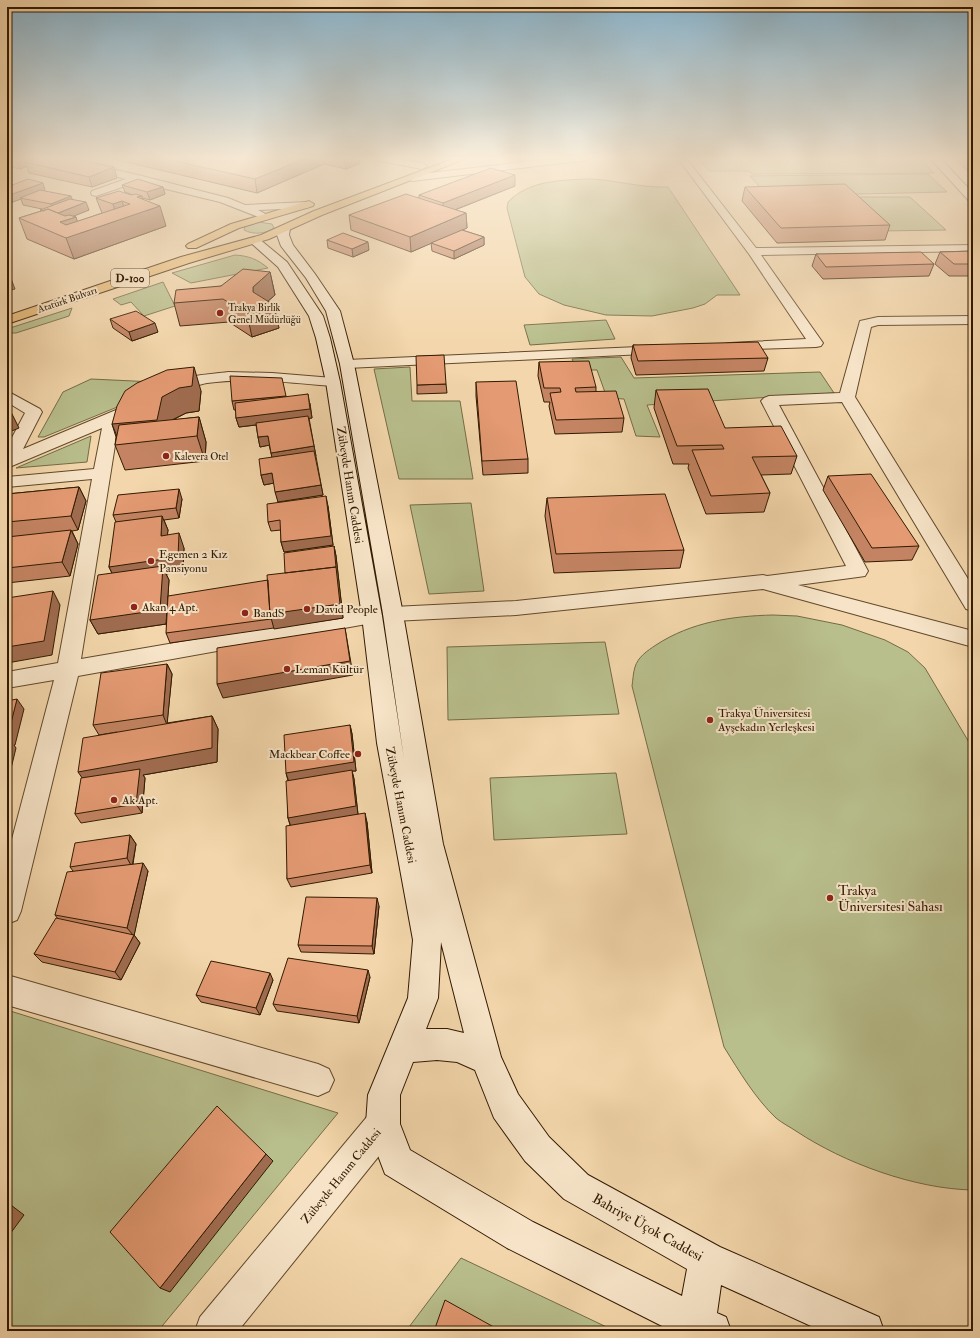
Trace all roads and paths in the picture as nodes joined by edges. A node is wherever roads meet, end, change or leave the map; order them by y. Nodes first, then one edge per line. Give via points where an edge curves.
1 (237, 219) edge
2 (255, 219) edge
3 (276, 219) edge
4 (303, 219) edge
5 (729, 219) edge
6 (235, 226) junction
7 (284, 228) junction
8 (254, 240) junction
9 (973, 248) edge
10 (753, 252) junction
11 (7, 310) edge
12 (7, 320) edge
13 (973, 320) edge
14 (713, 348) edge
15 (673, 349) edge
16 (347, 364) junction
17 (333, 382) junction
18 (161, 394) edge
19 (7, 396) edge
20 (847, 397) junction
21 (133, 408) edge
22 (111, 419) junction
23 (7, 462) edge
24 (101, 473) junction
25 (7, 482) edge
26 (764, 582) junction
27 (973, 604) edge
28 (393, 614) junction
29 (372, 616) junction
30 (973, 639) edge
31 (68, 670) junction
32 (7, 680) edge
33 (7, 911) edge
34 (7, 990) edge
35 (405, 1048) junction
36 (486, 1059) junction
37 (318, 1080) dead end
38 (384, 1124) junction
39 (707, 1260) junction
40 (701, 1328) edge
41 (214, 1331) edge
42 (865, 1331) edge

1 - 6 street
2 - 6 main road, Atatürk Bulvarı / D-100
3 - 7 main road via 284,222
4 - 7 main road, Atatürk Bulvarı / D-100
5 - 10 street
6 - 8 main road via 234,234
6 - 11 main road, Atatürk Bulvarı / D-100 via 159,259
7 - 8 main road, Atatürk Bulvarı / D-100
7 - 16 street, Zübeyde Hanım Caddesi via 283,235 287,246 333,311
8 - 12 main road, Atatürk Bulvarı / D-100 via 172,264
8 - 17 street, Zübeyde Hanım Caddesi via 283,265 316,316
9 - 10 street
10 - 14 street via 816,343
13 - 20 street via 878,321 865,324
15 - 16 street
16 - 28 street, Zübeyde Hanım Caddesi
17 - 18 street via 226,377 182,383
17 - 29 street, Zübeyde Hanım Caddesi
19 - 23 street via 34,412
20 - 26 street via 769,401 858,571
20 - 27 street
21 - 22 street
22 - 23 street
22 - 24 street
24 - 25 street
24 - 31 street
26 - 28 street via 516,608
26 - 30 street
28 - 36 street, Zübeyde Hanım Caddesi via 430,844
29 - 31 street
29 - 35 street, Zübeyde Hanım Caddesi via 389,743 427,940 423,998
31 - 32 street
31 - 33 street
34 - 37 street
35 - 36 street via 443,1043 470,1050
35 - 38 street, Zübeyde Hanım Caddesi via 384,1095
36 - 39 street, Bahriye Üçok Caddesi via 506,1106 538,1149 576,1187
38 - 40 street via 397,1162 520,1235
38 - 41 street, Zübeyde Hanım Caddesi
39 - 40 street
39 - 42 street, Bahriye Üçok Caddesi

